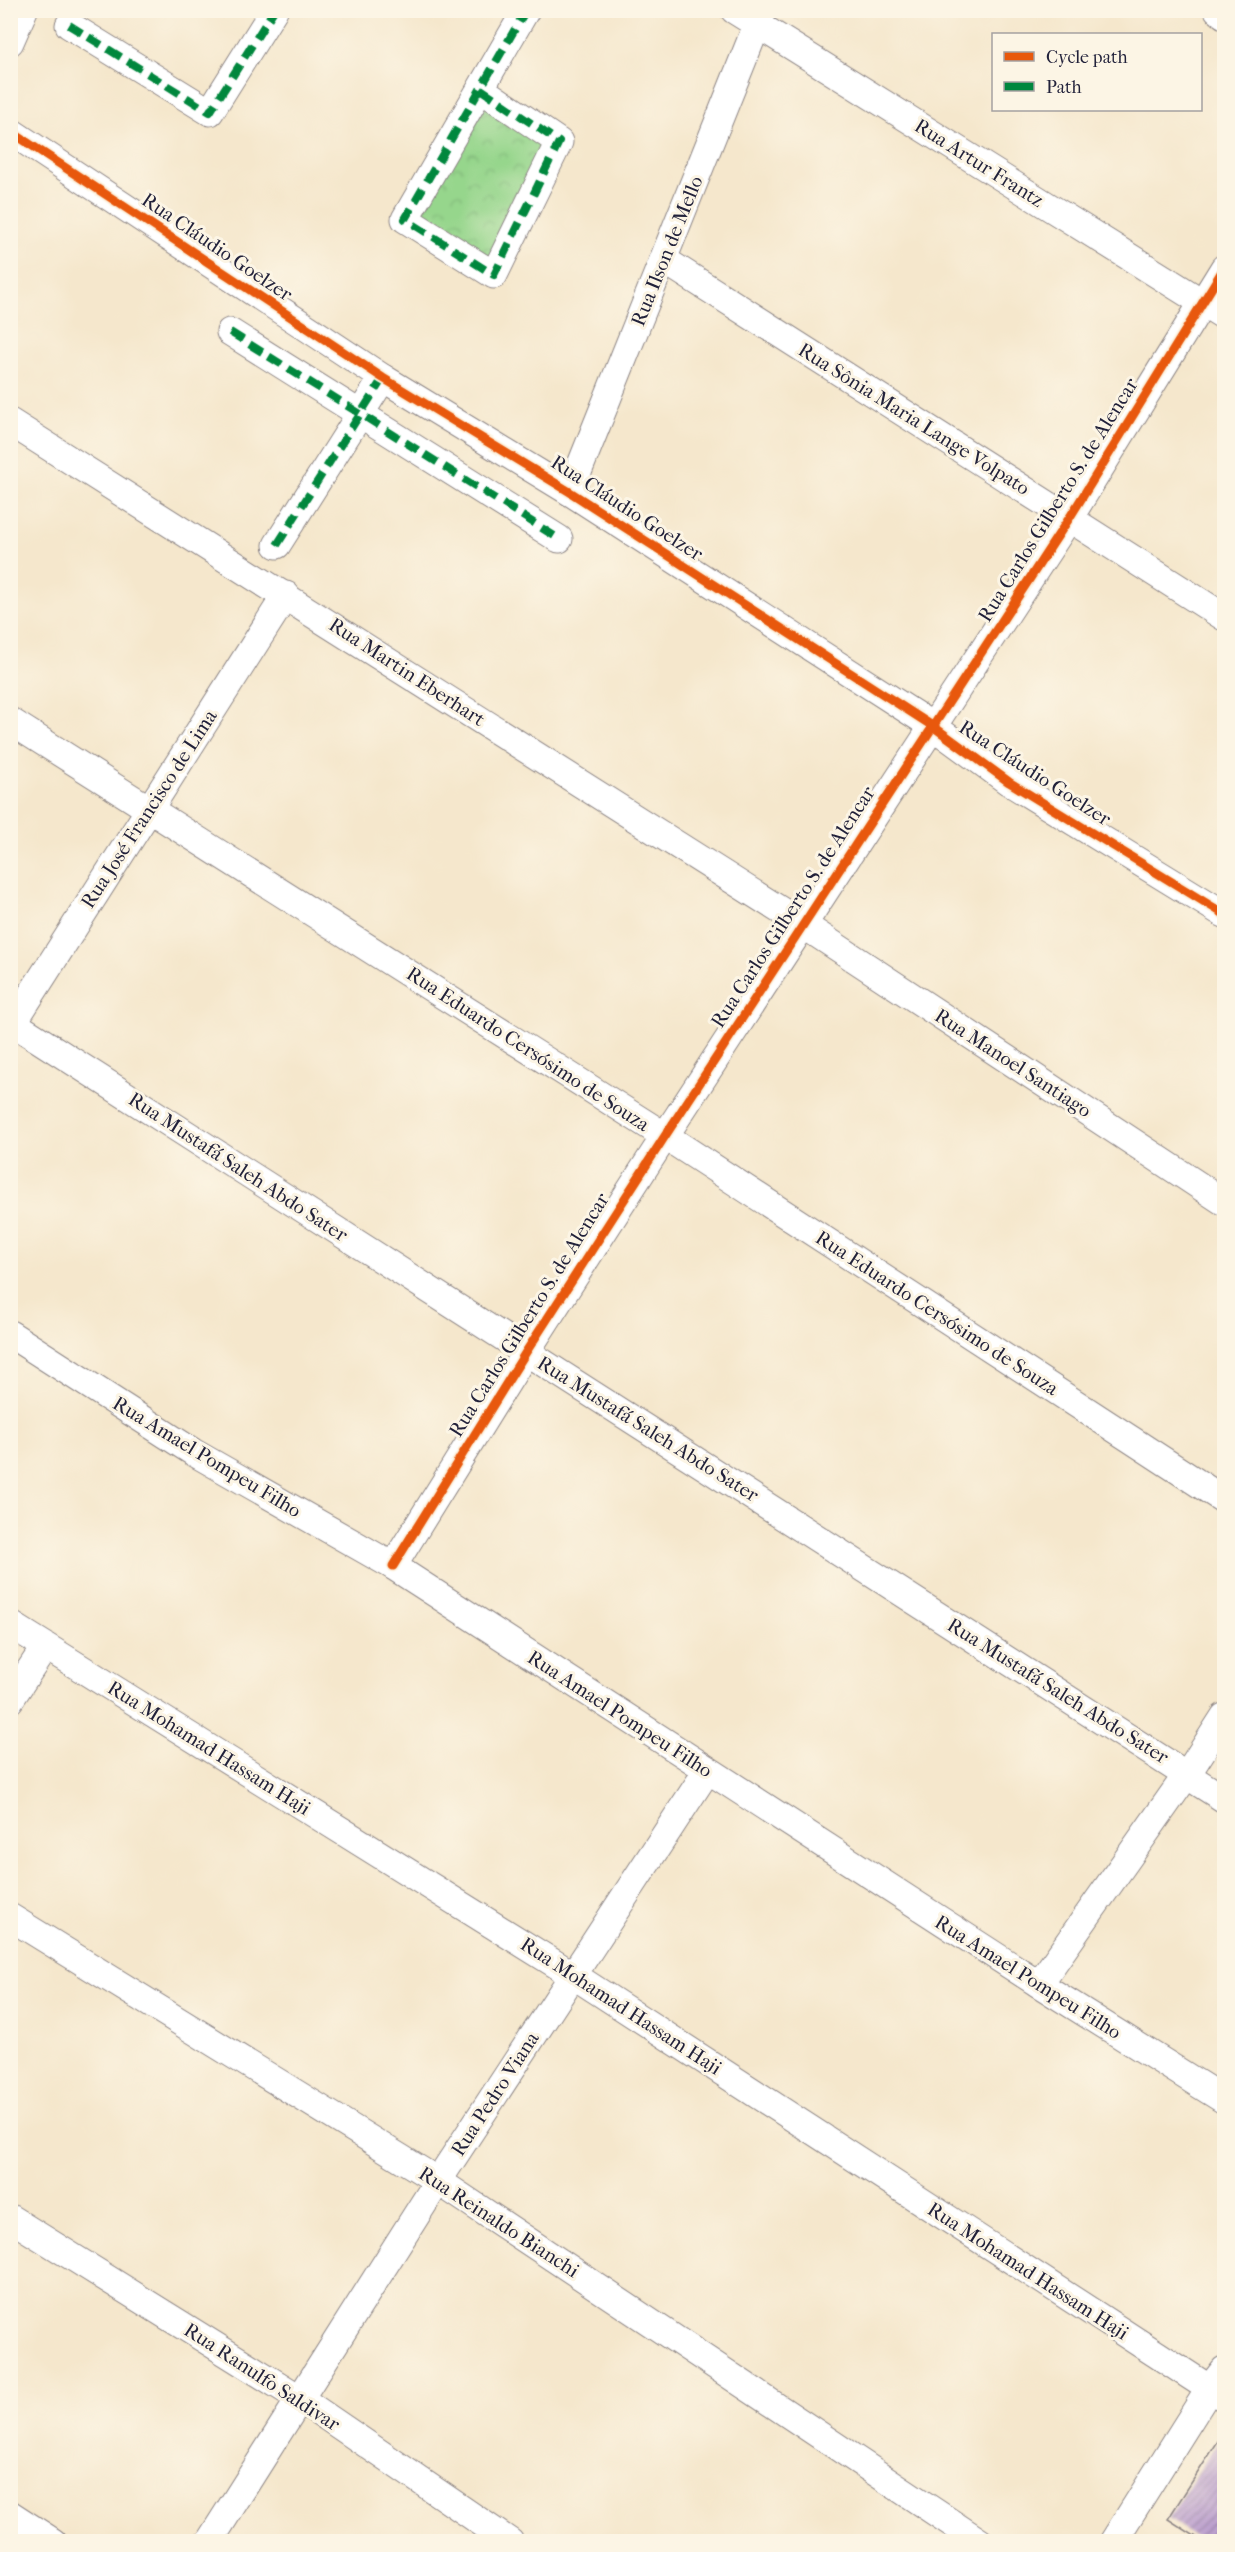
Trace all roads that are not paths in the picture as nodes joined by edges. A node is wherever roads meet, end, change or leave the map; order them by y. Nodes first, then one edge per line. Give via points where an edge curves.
1 (24, 10) edge
2 (274, 10) edge
3 (526, 10) edge
4 (1218, 10) edge
5 (751, 15) edge
6 (1224, 15) edge
7 (69, 25) dead end
8 (10, 42) edge
9 (481, 89) junction
10 (10, 131) edge
11 (664, 260) junction
12 (1224, 268) edge
13 (1214, 309) edge
14 (230, 332) dead end
15 (383, 378) junction
16 (361, 413) junction
17 (10, 422) edge
18 (570, 492) junction
19 (1070, 517) junction
20 (559, 538) dead end
21 (277, 546) dead end
22 (286, 595) junction
23 (1224, 617) edge
24 (10, 721) edge
25 (934, 728) junction
26 (150, 807) junction
27 (1224, 914) edge
28 (802, 924) junction
29 (12, 1022) edge
30 (665, 1136) junction
31 (1224, 1202) edge
32 (10, 1334) edge
33 (526, 1352) junction
34 (1224, 1500) edge
35 (393, 1566) junction
36 (10, 1624) edge
37 (45, 1647) junction
38 (10, 1700) edge
39 (1224, 1717) edge
40 (707, 1771) junction
41 (1188, 1773) junction
42 (1224, 1799) edge
43 (10, 1917) edge
44 (573, 1975) junction
45 (1039, 1984) junction
46 (1224, 2100) edge
47 (438, 2181) junction
48 (10, 2218) edge
49 (1220, 2386) edge
50 (299, 2398) junction
51 (10, 2514) edge
52 (53, 2541) edge
53 (209, 2541) edge
54 (510, 2541) edge
55 (980, 2541) edge
56 (1113, 2541) edge

1 - 8 street
2 - 7 street via 210,112
3 - 9 street
4 - 6 street
5 - 11 street, Rua Ilson de Mello
5 - 13 street, Rua Artur Frantz
9 - 9 street via 559,142 495,275 405,219
10 - 15 street, Rua Cláudio Goelzer
11 - 18 street, Rua Ilson de Mello
11 - 19 street, Rua Sônia Maria Lange Volpato
12 - 13 street, Rua Carlos Gilberto S. de Alencar
13 - 19 street, Rua Carlos Gilberto S. de Alencar
14 - 16 street
15 - 16 street
15 - 18 street, Rua Cláudio Goelzer
16 - 20 street
16 - 21 street
17 - 22 street, Rua Martin Eberhart
18 - 25 street, Rua Cláudio Goelzer
19 - 23 street, Rua Sônia Maria Lange Volpato
19 - 25 street, Rua Carlos Gilberto S. de Alencar
22 - 26 street, Rua José Francisco de Lima
22 - 28 street, Rua Martin Eberhart
24 - 26 street, Rua Eduardo Cersósimo de Souza
25 - 27 street, Rua Cláudio Goelzer via 1009,782
25 - 28 street, Rua Carlos Gilberto S. de Alencar
26 - 29 street, Rua José Francisco de Lima
26 - 30 street, Rua Eduardo Cersósimo de Souza
28 - 30 street, Rua Carlos Gilberto S. de Alencar
28 - 31 street, Rua Manoel Santiago
29 - 33 street, Rua Mustafá Saleh Abdo Sater
30 - 33 street, Rua Carlos Gilberto S. de Alencar
30 - 34 street, Rua Eduardo Cersósimo de Souza
32 - 35 street, Rua Amael Pompeu Filho via 194,1452
33 - 35 street, Rua Carlos Gilberto S. de Alencar
33 - 41 street, Rua Mustafá Saleh Abdo Sater
35 - 40 street, Rua Amael Pompeu Filho
36 - 37 street, Rua Mohamad Hassam Haji
37 - 38 street
37 - 44 street, Rua Mohamad Hassam Haji
39 - 41 street
40 - 44 street, Rua Pedro Viana
40 - 45 street, Rua Amael Pompeu Filho
41 - 42 street, Rua Mustafá Saleh Abdo Sater
41 - 45 street
43 - 47 street, Rua Reinaldo Bianchi
44 - 47 street, Rua Pedro Viana
44 - 49 street, Rua Mohamad Hassam Haji
45 - 46 street, Rua Amael Pompeu Filho
47 - 50 street, Rua Pedro Viana
47 - 55 street, Rua Reinaldo Bianchi
48 - 50 street, Rua Ranulfo Saldivar
49 - 56 street
50 - 53 street, Rua Pedro Viana
50 - 54 street, Rua Ranulfo Saldivar
51 - 52 street

